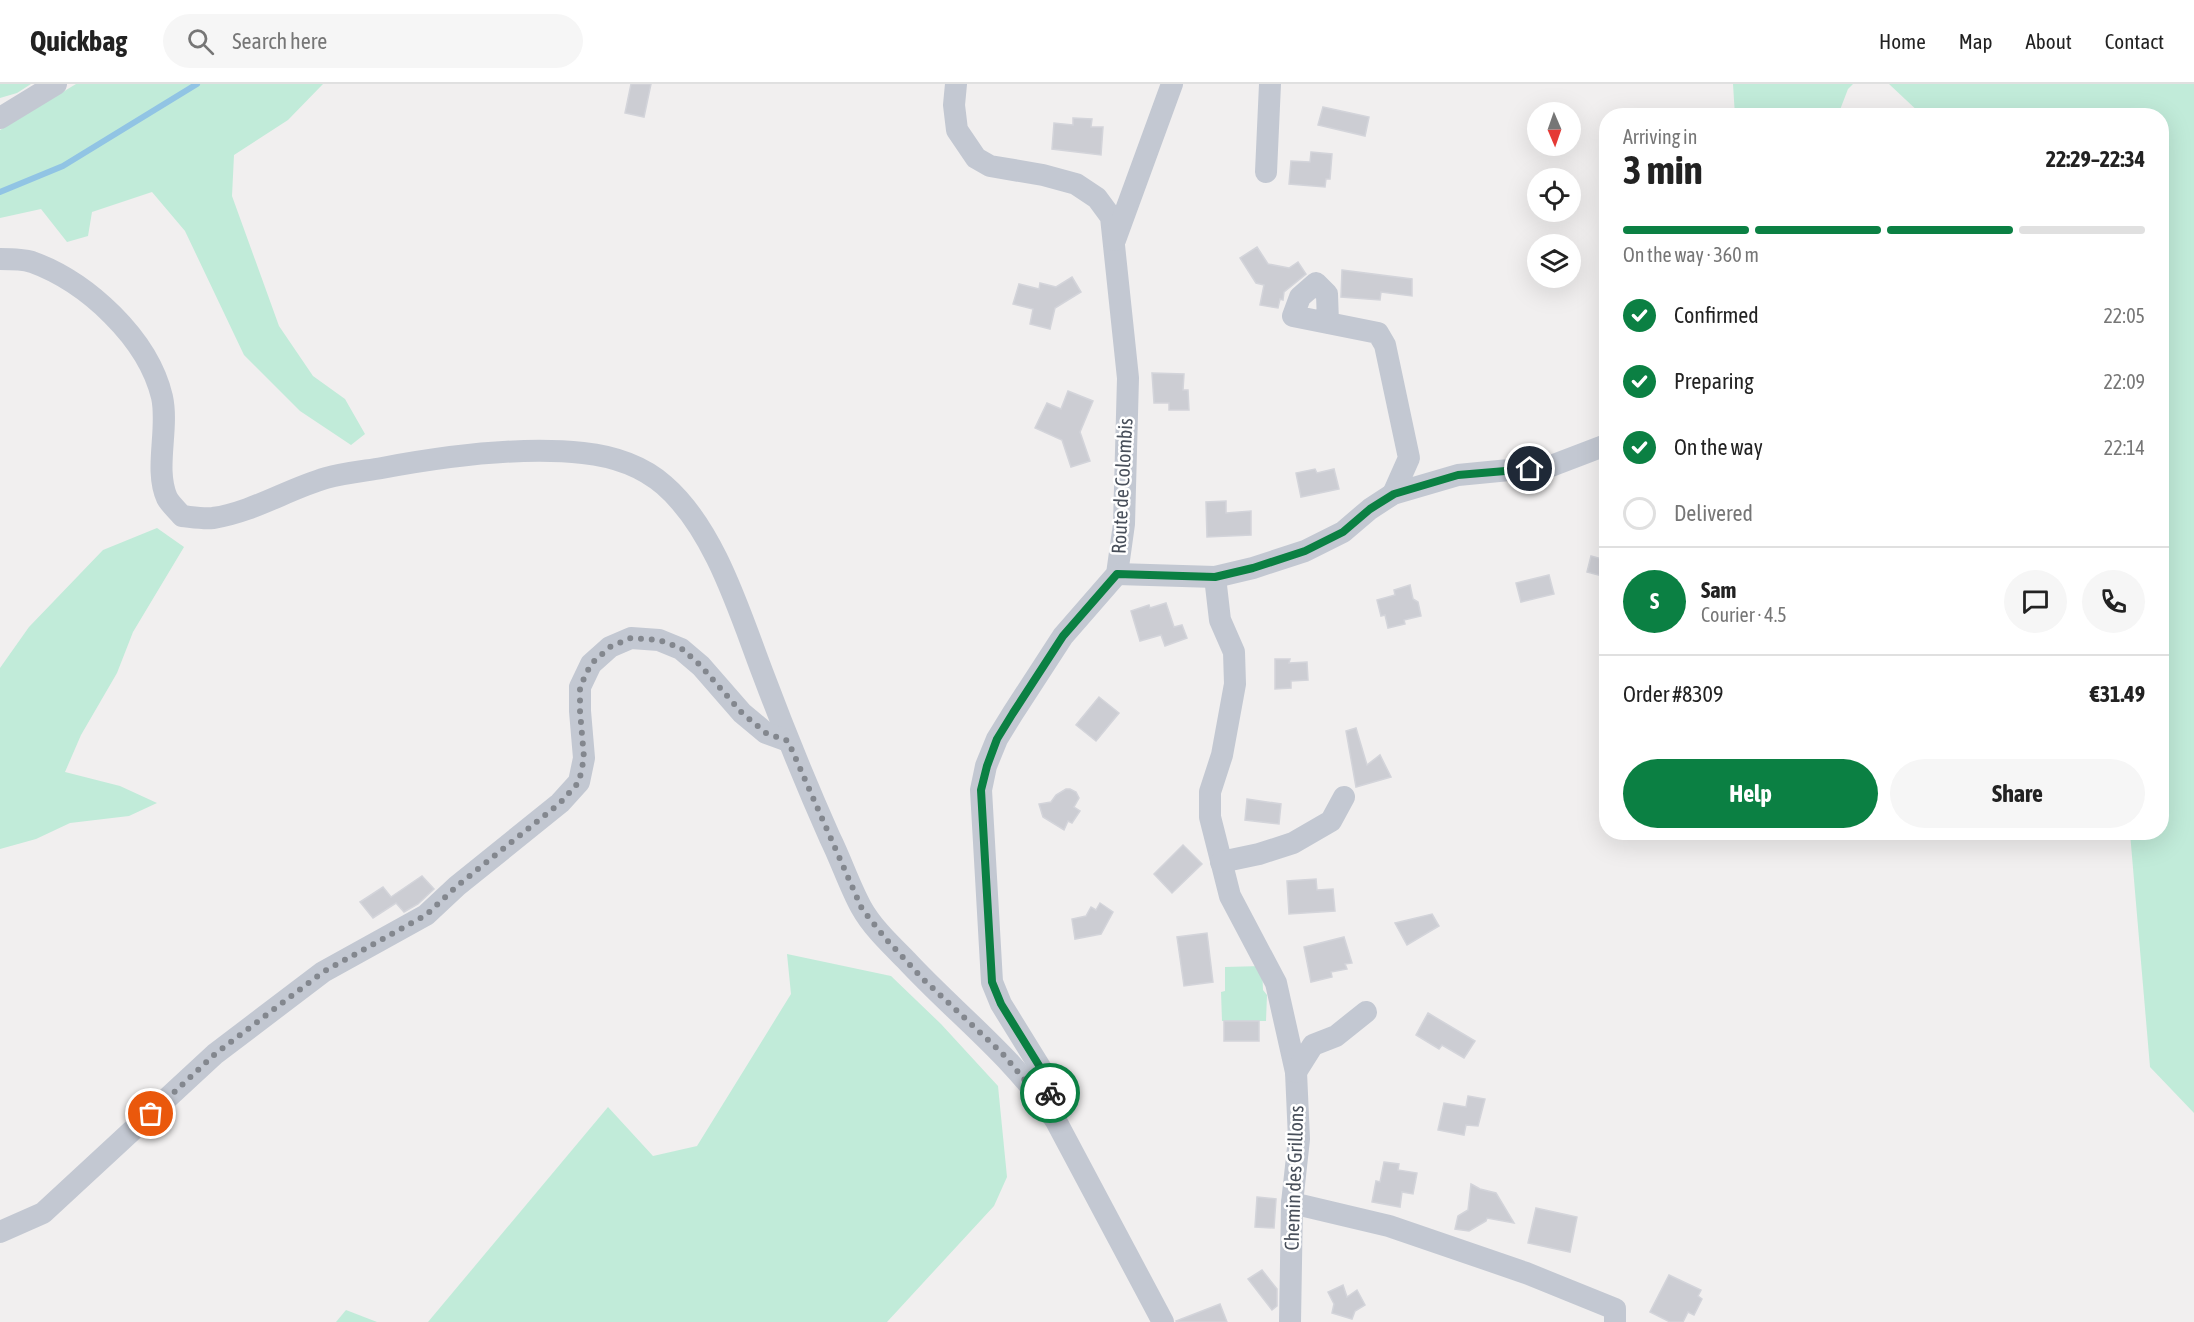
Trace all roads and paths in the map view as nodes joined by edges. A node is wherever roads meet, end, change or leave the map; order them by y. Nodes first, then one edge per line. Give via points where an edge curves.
1 (56, 84) edge
2 (956, 84) edge
3 (1172, 84) edge
4 (1270, 84) edge
5 (0, 118) edge
6 (1266, 172) dead end
7 (1115, 241) junction
8 (0, 259) edge
9 (1329, 323) dead end
10 (1599, 448) edge
11 (1394, 494) junction
12 (1117, 574) junction
13 (1215, 577) junction
14 (788, 741) junction
15 (1344, 797) dead end
16 (1221, 862) junction
17 (1366, 1012) dead end
18 (1296, 1072) junction
19 (1046, 1105) junction
20 (1292, 1203) junction
21 (0, 1232) edge
22 (1163, 1322) edge
23 (1290, 1322) edge
24 (1615, 1322) edge

1 - 5 street
2 - 7 street, Route de Colombis via 957,130 976,158 990,166 1076,184 1097,198 1111,217
3 - 7 street
4 - 6 street
7 - 12 street, Route de Colombis via 1128,378 1124,524
8 - 14 street via 30,261 58,274 109,312 134,339 151,367 162,397 162,477 168,498 182,516 211,519 326,478 439,458 548,451 596,455 641,470 665,486 704,536 736,603
9 - 11 street via 1378,333 1385,345 1409,458
10 - 11 street via 1551,466 1458,475
11 - 13 street via 1343,532 1305,551
12 - 13 street
12 - 19 street, Route de Colombis via 1063,636 997,739 981,790 992,982 1001,1004 1048,1080 1050,1097
13 - 16 street, Chemin des Grillons via 1220,620 1234,652 1235,684 1222,755 1210,792 1210,818
14 - 19 street via 862,909 915,971 1002,1053
14 - 21 street via 766,733 742,713 681,648 659,640 631,638 610,647 591,664 580,687 584,758 579,782 560,803 426,915 323,972 215,1054 43,1213
15 - 16 street via 1331,821 1293,843
16 - 18 street, Chemin des Grillons via 1230,896 1276,983
17 - 18 street via 1336,1036 1313,1045
18 - 20 street, Chemin des Grillons via 1299,1139
19 - 22 street
20 - 23 street, Chemin des Grillons
20 - 24 street via 1389,1226 1526,1273 1616,1309

